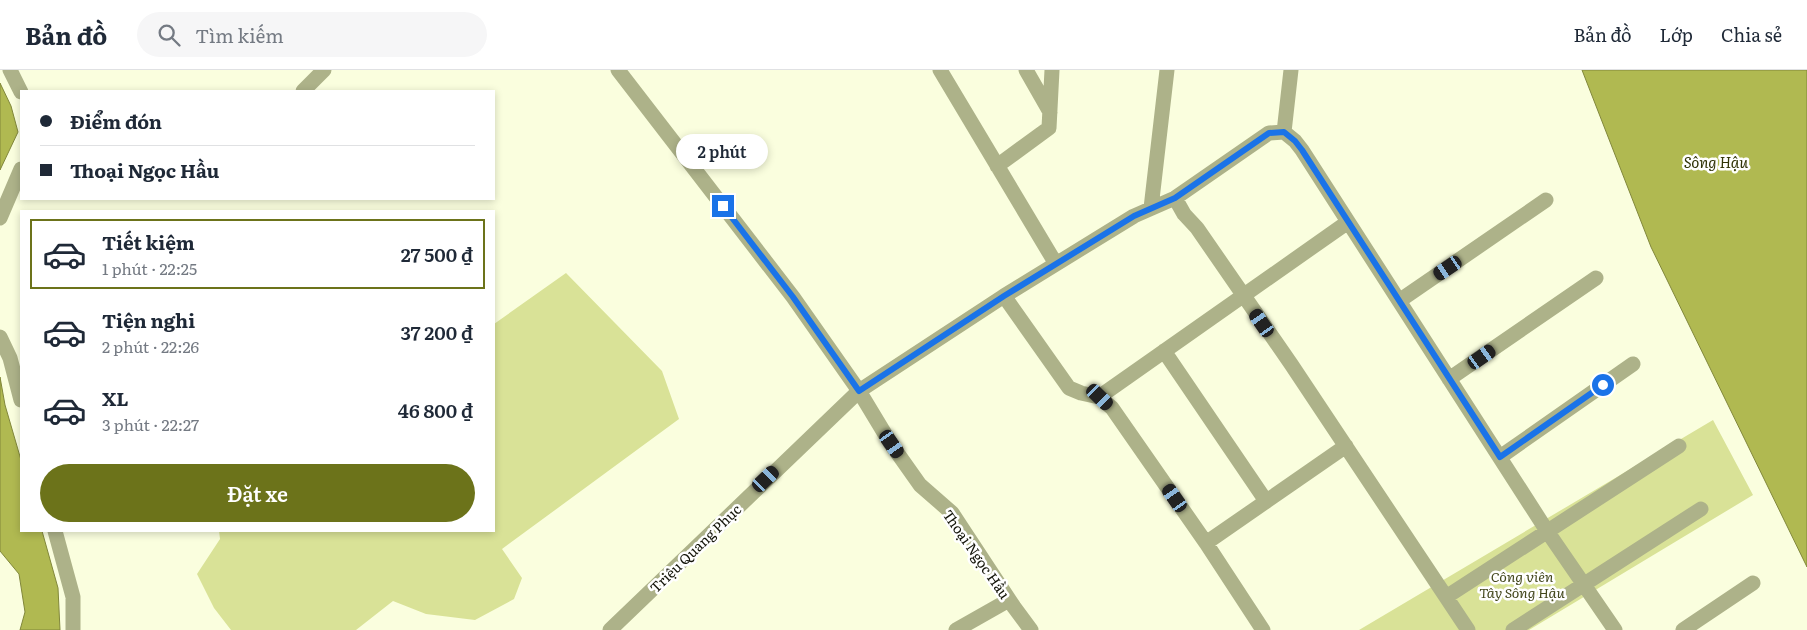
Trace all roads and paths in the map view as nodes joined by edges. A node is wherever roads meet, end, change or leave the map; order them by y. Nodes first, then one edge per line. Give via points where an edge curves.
1 (10, 70) edge
2 (324, 70) edge
3 (618, 70) edge
4 (940, 70) edge
5 (1026, 70) edge
6 (1052, 70) edge
7 (1167, 70) edge
8 (1291, 70) edge
9 (20, 90) edge
10 (305, 90) edge
11 (1050, 112) junction
12 (1284, 132) junction
13 (997, 166) junction
14 (20, 171) edge
15 (1175, 198) junction
16 (1546, 200) dead end
17 (1151, 208) junction
18 (0, 218) edge
19 (1348, 222) junction
20 (1056, 264) junction
21 (1596, 278) dead end
22 (1243, 295) junction
23 (1004, 296) junction
24 (1399, 301) junction
25 (0, 337) edge
26 (1164, 351) junction
27 (1633, 364) dead end
28 (1450, 379) junction
29 (859, 391) junction
30 (20, 396) edge
31 (1100, 397) junction
32 (1346, 446) junction
33 (1679, 446) dead end
34 (1500, 457) junction
35 (1266, 502) junction
36 (1701, 509) dead end
37 (1547, 531) junction
38 (55, 532) edge
39 (1206, 543) junction
40 (1584, 583) junction
41 (1753, 583) dead end
42 (1446, 596) junction
43 (1009, 600) junction
44 (73, 630) edge
45 (610, 630) edge
46 (956, 630) edge
47 (1031, 630) edge
48 (1263, 630) edge
49 (1468, 630) edge
50 (1513, 630) edge
51 (1615, 630) edge
52 (1684, 630) edge

1 - 9 street
2 - 10 street
3 - 29 street, Thoại Ngọc Hầu via 793,297
4 - 13 street
5 - 11 street
6 - 11 street
7 - 17 street
8 - 12 street
11 - 13 street via 1049,128
12 - 15 street, Triệu Quang Phục via 1269,133
12 - 19 street via 1302,150
13 - 20 street
14 - 18 street
15 - 17 street, Triệu Quang Phục
15 - 22 street
16 - 24 street
17 - 20 street, Triệu Quang Phục
19 - 22 street
19 - 24 street
20 - 23 street, Triệu Quang Phục
21 - 28 street
22 - 26 street
22 - 32 street
23 - 29 street, Triệu Quang Phục
23 - 31 street via 1069,388
24 - 28 street
25 - 30 street via 10,358
26 - 31 street
26 - 35 street
27 - 34 street
28 - 34 street
29 - 43 street, Thoại Ngọc Hầu via 920,485 952,513
29 - 45 street, Triệu Quang Phục
31 - 39 street via 1112,408
32 - 35 street
32 - 42 street
33 - 37 street
34 - 37 street
35 - 39 street
36 - 40 street
37 - 40 street
37 - 42 street
38 - 44 street via 73,596
39 - 48 street
40 - 50 street
40 - 51 street
41 - 52 street
42 - 49 street
43 - 46 street
43 - 47 street, Thoại Ngọc Hầu

